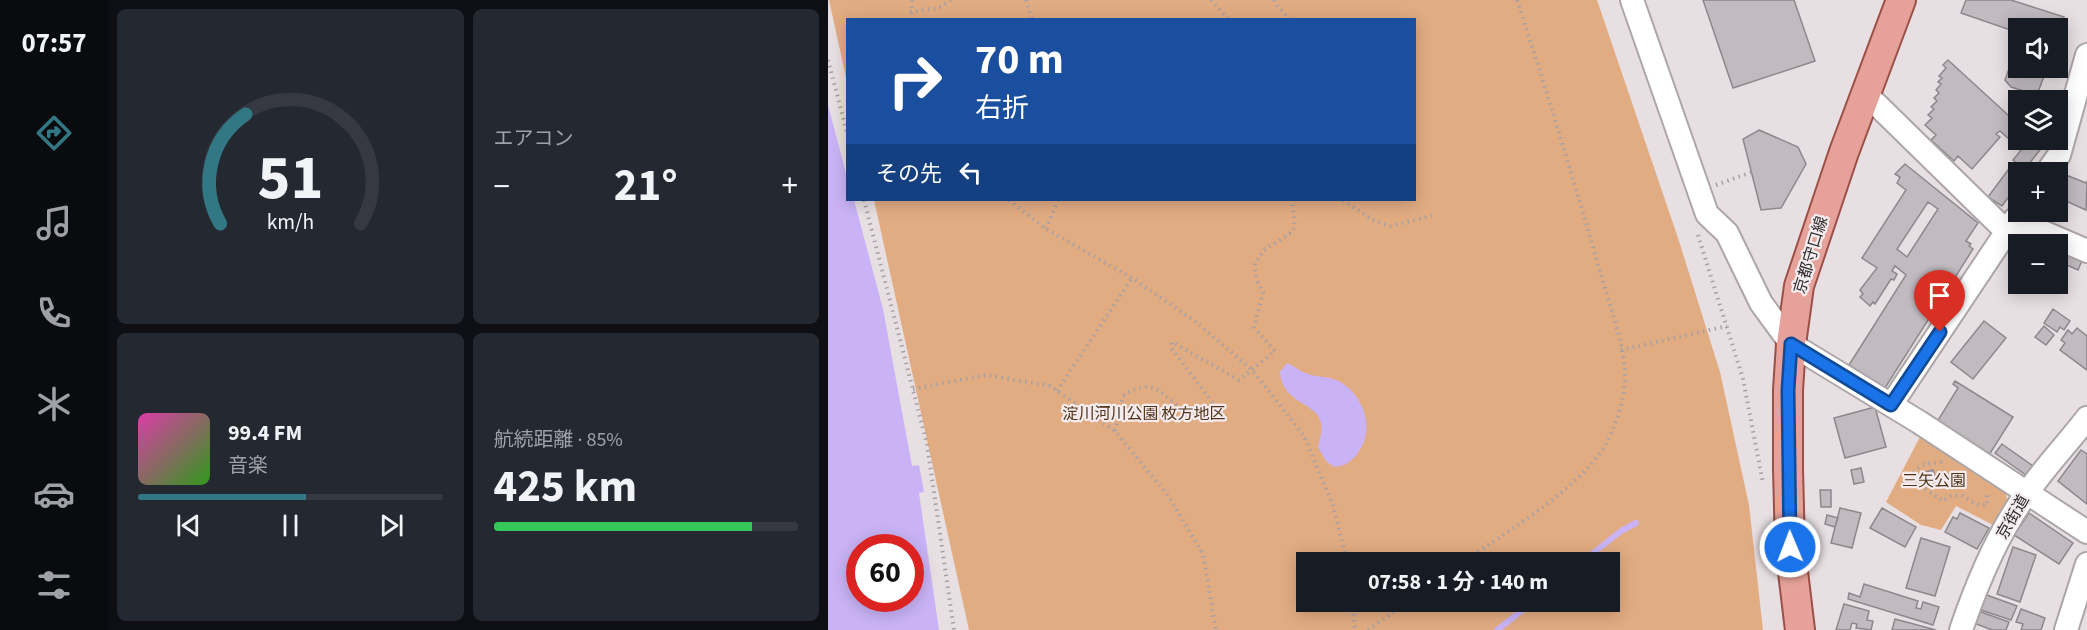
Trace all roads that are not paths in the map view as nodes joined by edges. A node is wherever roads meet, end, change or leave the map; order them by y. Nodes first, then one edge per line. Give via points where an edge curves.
1 (1632, 0) edge
2 (1901, 0) edge
3 (2087, 55) edge
4 (1866, 95) junction
5 (2054, 162) edge
6 (2013, 222) edge
7 (2006, 231) junction
8 (2087, 251) edge
9 (1791, 344) junction
10 (1891, 405) junction
11 (2087, 418) edge
12 (2027, 493) junction
13 (2087, 532) edge
14 (2087, 564) edge
15 (1800, 630) edge
16 (1961, 630) edge
17 (2066, 630) edge

1 - 9 street via 1707,214 1727,233 1761,303
2 - 4 main road, 京都守口線
3 - 5 street
4 - 7 street
4 - 9 main road, 京都守口線 via 1799,286
6 - 7 street
7 - 8 street via 2021,225
7 - 10 street
9 - 10 street
9 - 15 main road, 京都守口線 via 1790,547
10 - 12 street
11 - 12 street, 京街道
12 - 13 street
12 - 16 street, 京街道 via 1976,587
14 - 17 street

